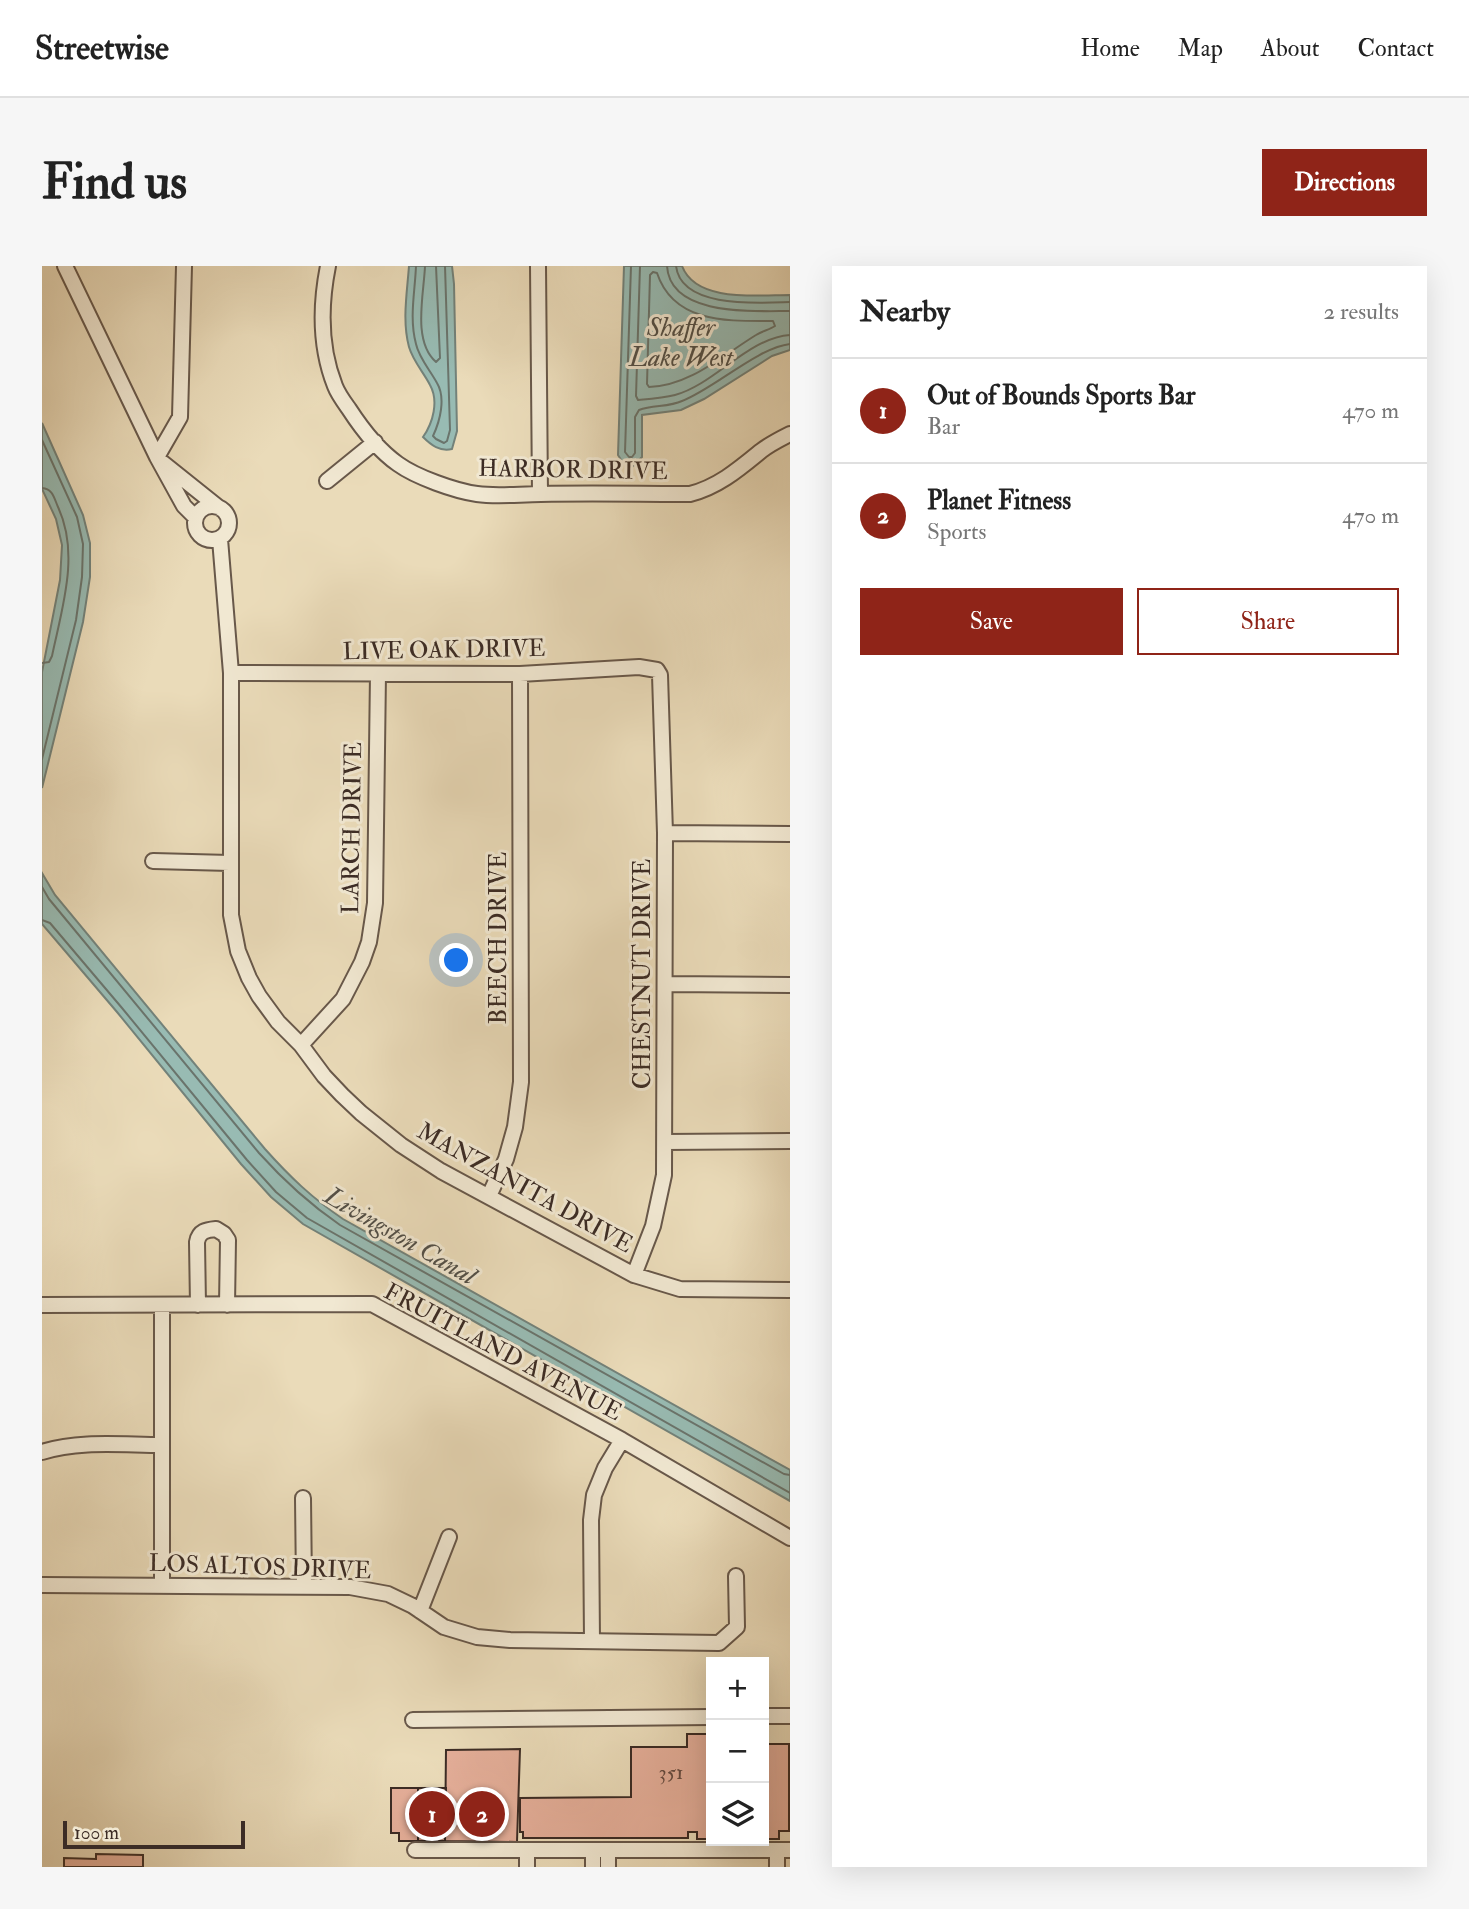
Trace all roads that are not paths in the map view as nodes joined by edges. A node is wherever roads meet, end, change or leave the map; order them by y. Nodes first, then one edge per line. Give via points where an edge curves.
1 (65, 266) edge
2 (184, 266) edge
3 (328, 266) edge
4 (538, 266) edge
5 (790, 434) edge
6 (375, 442) junction
7 (157, 457) junction
8 (327, 481) dead end
9 (540, 494) junction
10 (219, 507) junction
11 (194, 516) junction
12 (219, 539) junction
13 (657, 670) joint
14 (231, 673) junction
15 (378, 674) junction
16 (520, 674) junction
17 (665, 833) junction
18 (790, 834) edge
19 (153, 861) dead end
20 (230, 863) junction
21 (666, 984) junction
22 (790, 985) edge
23 (301, 1045) junction
24 (790, 1141) edge
25 (665, 1142) junction
26 (489, 1196) junction
27 (634, 1275) junction
28 (790, 1290) edge
29 (42, 1305) edge
30 (162, 1305) junction
31 (198, 1305) junction
32 (227, 1305) junction
33 (622, 1440) junction
34 (162, 1444) junction
35 (42, 1452) edge
36 (303, 1498) dead end
37 (449, 1537) dead end
38 (790, 1538) edge
39 (736, 1576) dead end
40 (42, 1585) edge
41 (162, 1586) junction
42 (304, 1586) junction
43 (420, 1611) junction
44 (592, 1640) junction
45 (769, 1716) edge
46 (790, 1716) edge
47 (706, 1717) edge
48 (413, 1720) dead end
49 (415, 1850) dead end
50 (527, 1850) junction
51 (600, 1850) junction
52 (783, 1850) edge
53 (527, 1867) edge
54 (593, 1867) edge
55 (608, 1867) edge
56 (777, 1867) edge

1 - 7 street
2 - 7 street via 180,417
3 - 6 street, HARBOR DRIVE via 322,320 335,388
4 - 9 street
5 - 9 street, HARBOR DRIVE via 728,478 690,494
6 - 8 street
6 - 9 street, HARBOR DRIVE via 400,466 440,484 491,496
7 - 10 street
7 - 11 street
10 - 11 street via 207,506
10 - 12 street via 229,526
11 - 12 street via 201,537
12 - 14 street, MANZANITA DRIVE
13 - 16 street, LIVE OAK DRIVE via 639,667
13 - 17 street, CHESTNUT DRIVE via 662,680
14 - 15 street, LIVE OAK DRIVE
14 - 20 street, MANZANITA DRIVE
15 - 16 street, LIVE OAK DRIVE
15 - 23 street, LARCH DRIVE via 375,903 369,942 342,999
16 - 26 street, BEECH DRIVE via 521,1082 506,1159
17 - 18 street
17 - 21 street, CHESTNUT DRIVE
19 - 20 street
20 - 23 street, MANZANITA DRIVE via 231,915 238,951 260,996
21 - 22 street
21 - 25 street, CHESTNUT DRIVE
23 - 26 street, MANZANITA DRIVE via 361,1113 441,1171
24 - 25 street
25 - 27 street, CHESTNUT DRIVE via 660,1200
26 - 27 street, MANZANITA DRIVE
27 - 28 street, MANZANITA DRIVE via 680,1289
29 - 30 street, FRUITLAND AVENUE
30 - 31 street, FRUITLAND AVENUE
30 - 34 street
31 - 32 street, FRUITLAND AVENUE
31 - 32 street via 198,1236 216,1229 228,1240
32 - 33 street, FRUITLAND AVENUE via 372,1304
33 - 38 street, FRUITLAND AVENUE
33 - 44 street via 594,1495
34 - 35 street via 82,1445
34 - 41 street
36 - 42 street
37 - 43 street
39 - 44 street, LOS ALTOS DRIVE via 737,1627 719,1643
40 - 41 street, LOS ALTOS DRIVE
41 - 42 street, LOS ALTOS DRIVE
42 - 43 street, LOS ALTOS DRIVE via 388,1594
43 - 44 street, LOS ALTOS DRIVE via 444,1627 477,1637
45 - 46 street
47 - 48 street
49 - 50 street
50 - 51 street
50 - 53 street
51 - 52 street
51 - 54 street
51 - 55 street
52 - 56 street

